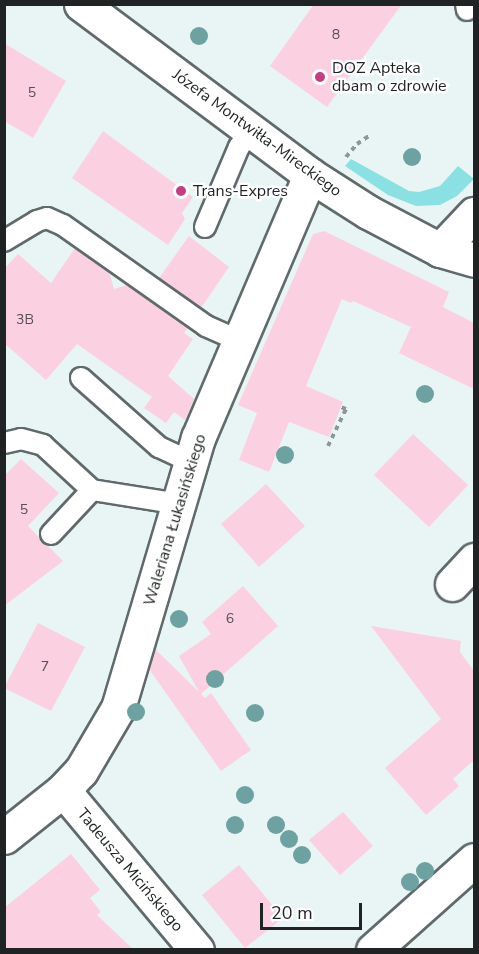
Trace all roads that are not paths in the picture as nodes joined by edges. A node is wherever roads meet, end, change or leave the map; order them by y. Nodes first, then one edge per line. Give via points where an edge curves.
1 (98, 9) edge
2 (251, 130) junction
3 (310, 175) junction
4 (474, 214) edge
5 (205, 227) dead end
6 (4, 240) edge
7 (440, 250) junction
8 (474, 260) edge
9 (238, 340) junction
10 (81, 378) dead end
11 (4, 443) edge
12 (191, 462) junction
13 (92, 490) junction
14 (179, 504) junction
15 (51, 534) dead end
16 (474, 560) edge
17 (452, 584) dead end
18 (63, 790) junction
19 (4, 837) edge
20 (474, 860) edge
21 (197, 950) edge
22 (373, 950) edge

1 - 2 street, Józefa Montwiłła-Mireckiego
2 - 3 street, Józefa Montwiłła-Mireckiego
2 - 5 lane via 239,147
3 - 7 street, Józefa Montwiłła-Mireckiego via 368,212
3 - 9 street, Waleriana Łukasińskiego
4 - 7 street
6 - 9 lane via 47,218 206,327
7 - 8 street, Józefa Montwiłła-Mireckiego
9 - 12 street, Waleriana Łukasińskiego
10 - 12 lane via 159,447
11 - 13 lane via 21,439 43,446
12 - 14 street, Waleriana Łukasińskiego
13 - 14 lane
13 - 15 lane
14 - 18 street, Waleriana Łukasińskiego via 118,708 81,771
16 - 17 street
18 - 19 street, Waleriana Łukasińskiego
18 - 21 street, Tadeusza Micińskiego
20 - 22 street

